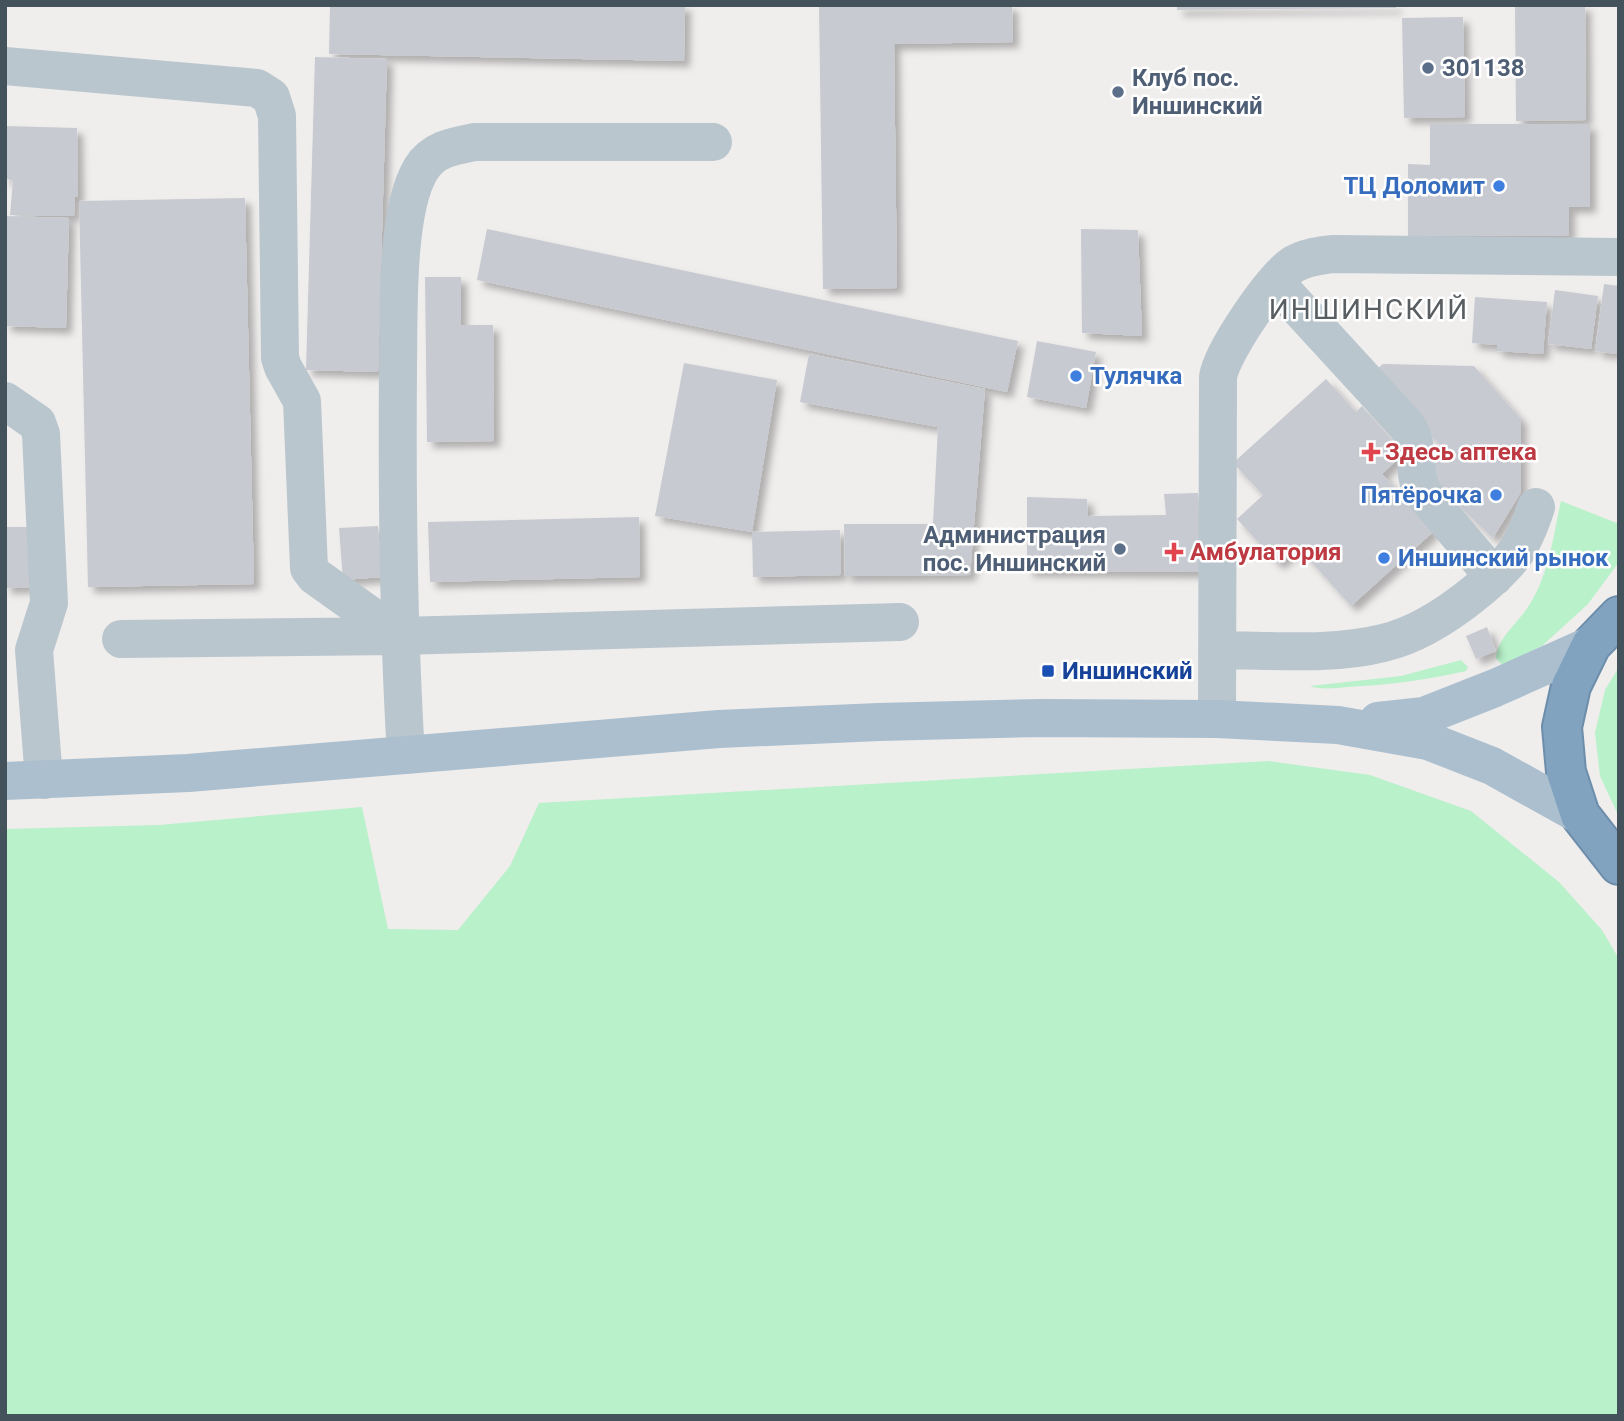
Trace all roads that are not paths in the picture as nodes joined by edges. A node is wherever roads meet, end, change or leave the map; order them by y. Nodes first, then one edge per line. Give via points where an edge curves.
1 (5, 65) edge
2 (713, 142) dead end
3 (1619, 257) edge
4 (1275, 282) junction
5 (5, 401) edge
6 (1536, 506) dead end
7 (1494, 577) junction
8 (1619, 616) edge
9 (900, 622) dead end
10 (399, 636) junction
11 (121, 639) dead end
12 (1591, 645) junction
13 (1217, 650) junction
14 (1217, 719) junction
15 (1338, 725) junction
16 (406, 755) junction
17 (44, 780) junction
18 (5, 781) edge
19 (1580, 815) junction
20 (1619, 865) edge

1 - 10 lane via 257,88 271,97 277,116 280,358 302,401 309,568
2 - 10 lane via 475,142 441,150 421,168 404,226 399,302
3 - 4 lane via 1332,254 1302,260
4 - 7 lane via 1407,426 1414,439 1423,493
4 - 13 lane via 1227,352 1218,377
5 - 17 lane via 37,423 41,434 49,607 34,653
6 - 7 lane via 1518,553
7 - 13 lane via 1443,616 1383,643 1341,649
8 - 12 highway
9 - 10 lane
10 - 11 lane
10 - 16 lane
12 - 15 main road via 1424,716
12 - 19 highway via 1571,685 1562,727 1566,772
13 - 14 lane
14 - 15 main road
14 - 16 main road via 1041,718 719,729
15 - 19 main road via 1428,741 1492,766
16 - 17 main road
17 - 18 main road
19 - 20 highway

